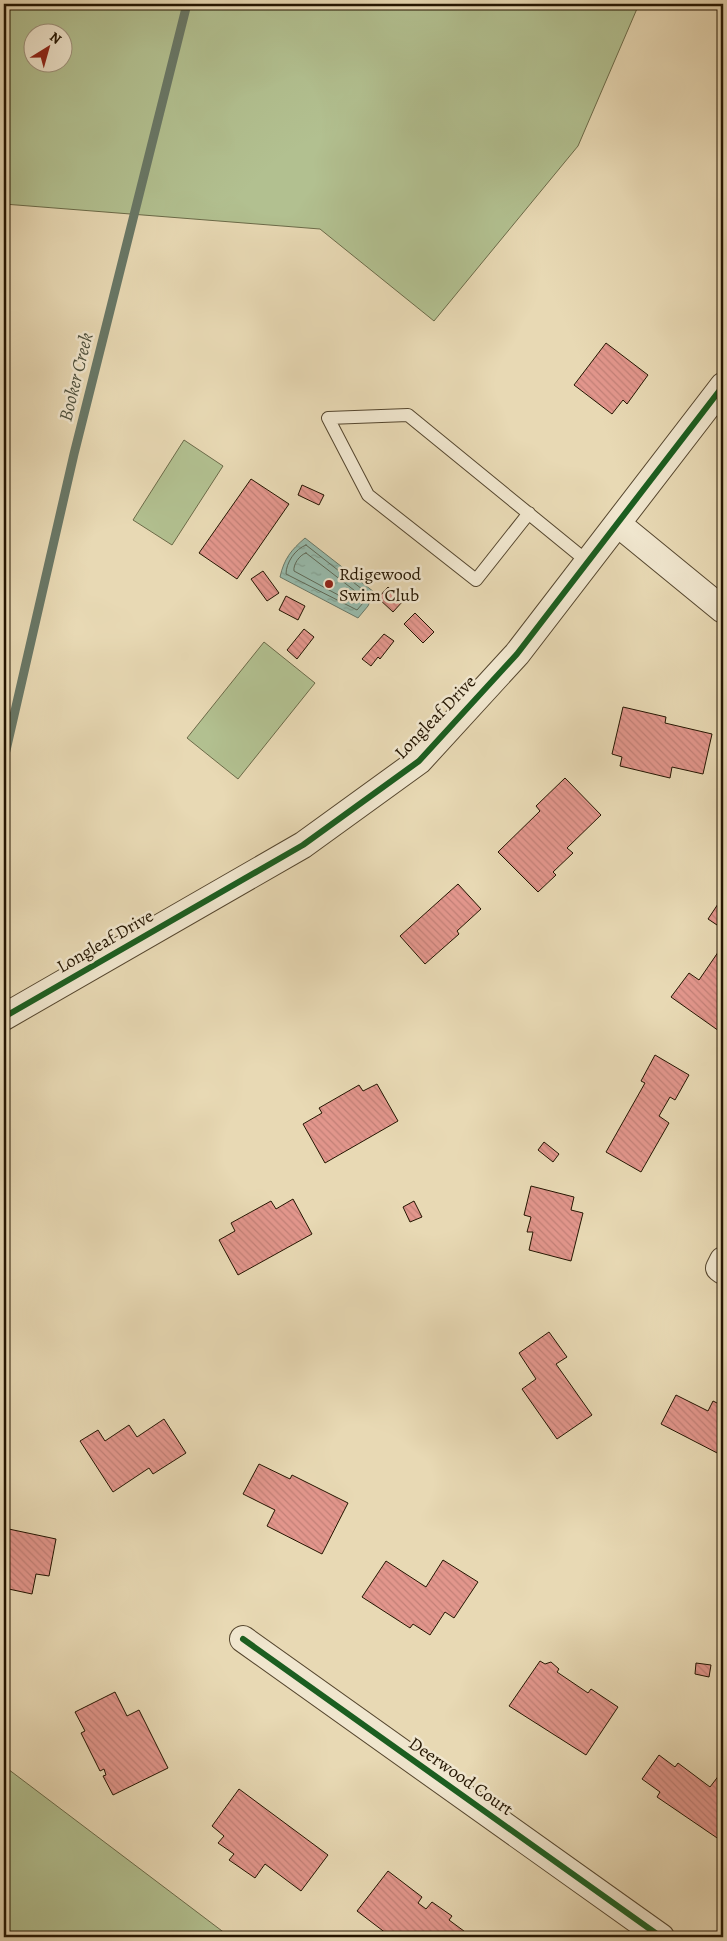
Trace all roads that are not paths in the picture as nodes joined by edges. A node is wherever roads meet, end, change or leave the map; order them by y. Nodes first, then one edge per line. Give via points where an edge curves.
1 (723, 386) edge
2 (529, 513) junction
3 (618, 524) junction
4 (588, 562) junction
5 (723, 610) edge
6 (4, 1017) edge
7 (243, 1639) dead end
8 (661, 1937) edge

1 - 3 street, Longleaf Drive
2 - 2 lane via 408,415 328,418 368,495 476,580
2 - 4 lane
3 - 4 street, Longleaf Drive
3 - 5 street
4 - 6 street, Longleaf Drive via 517,654 419,760 303,845
7 - 8 street, Deerwood Court

